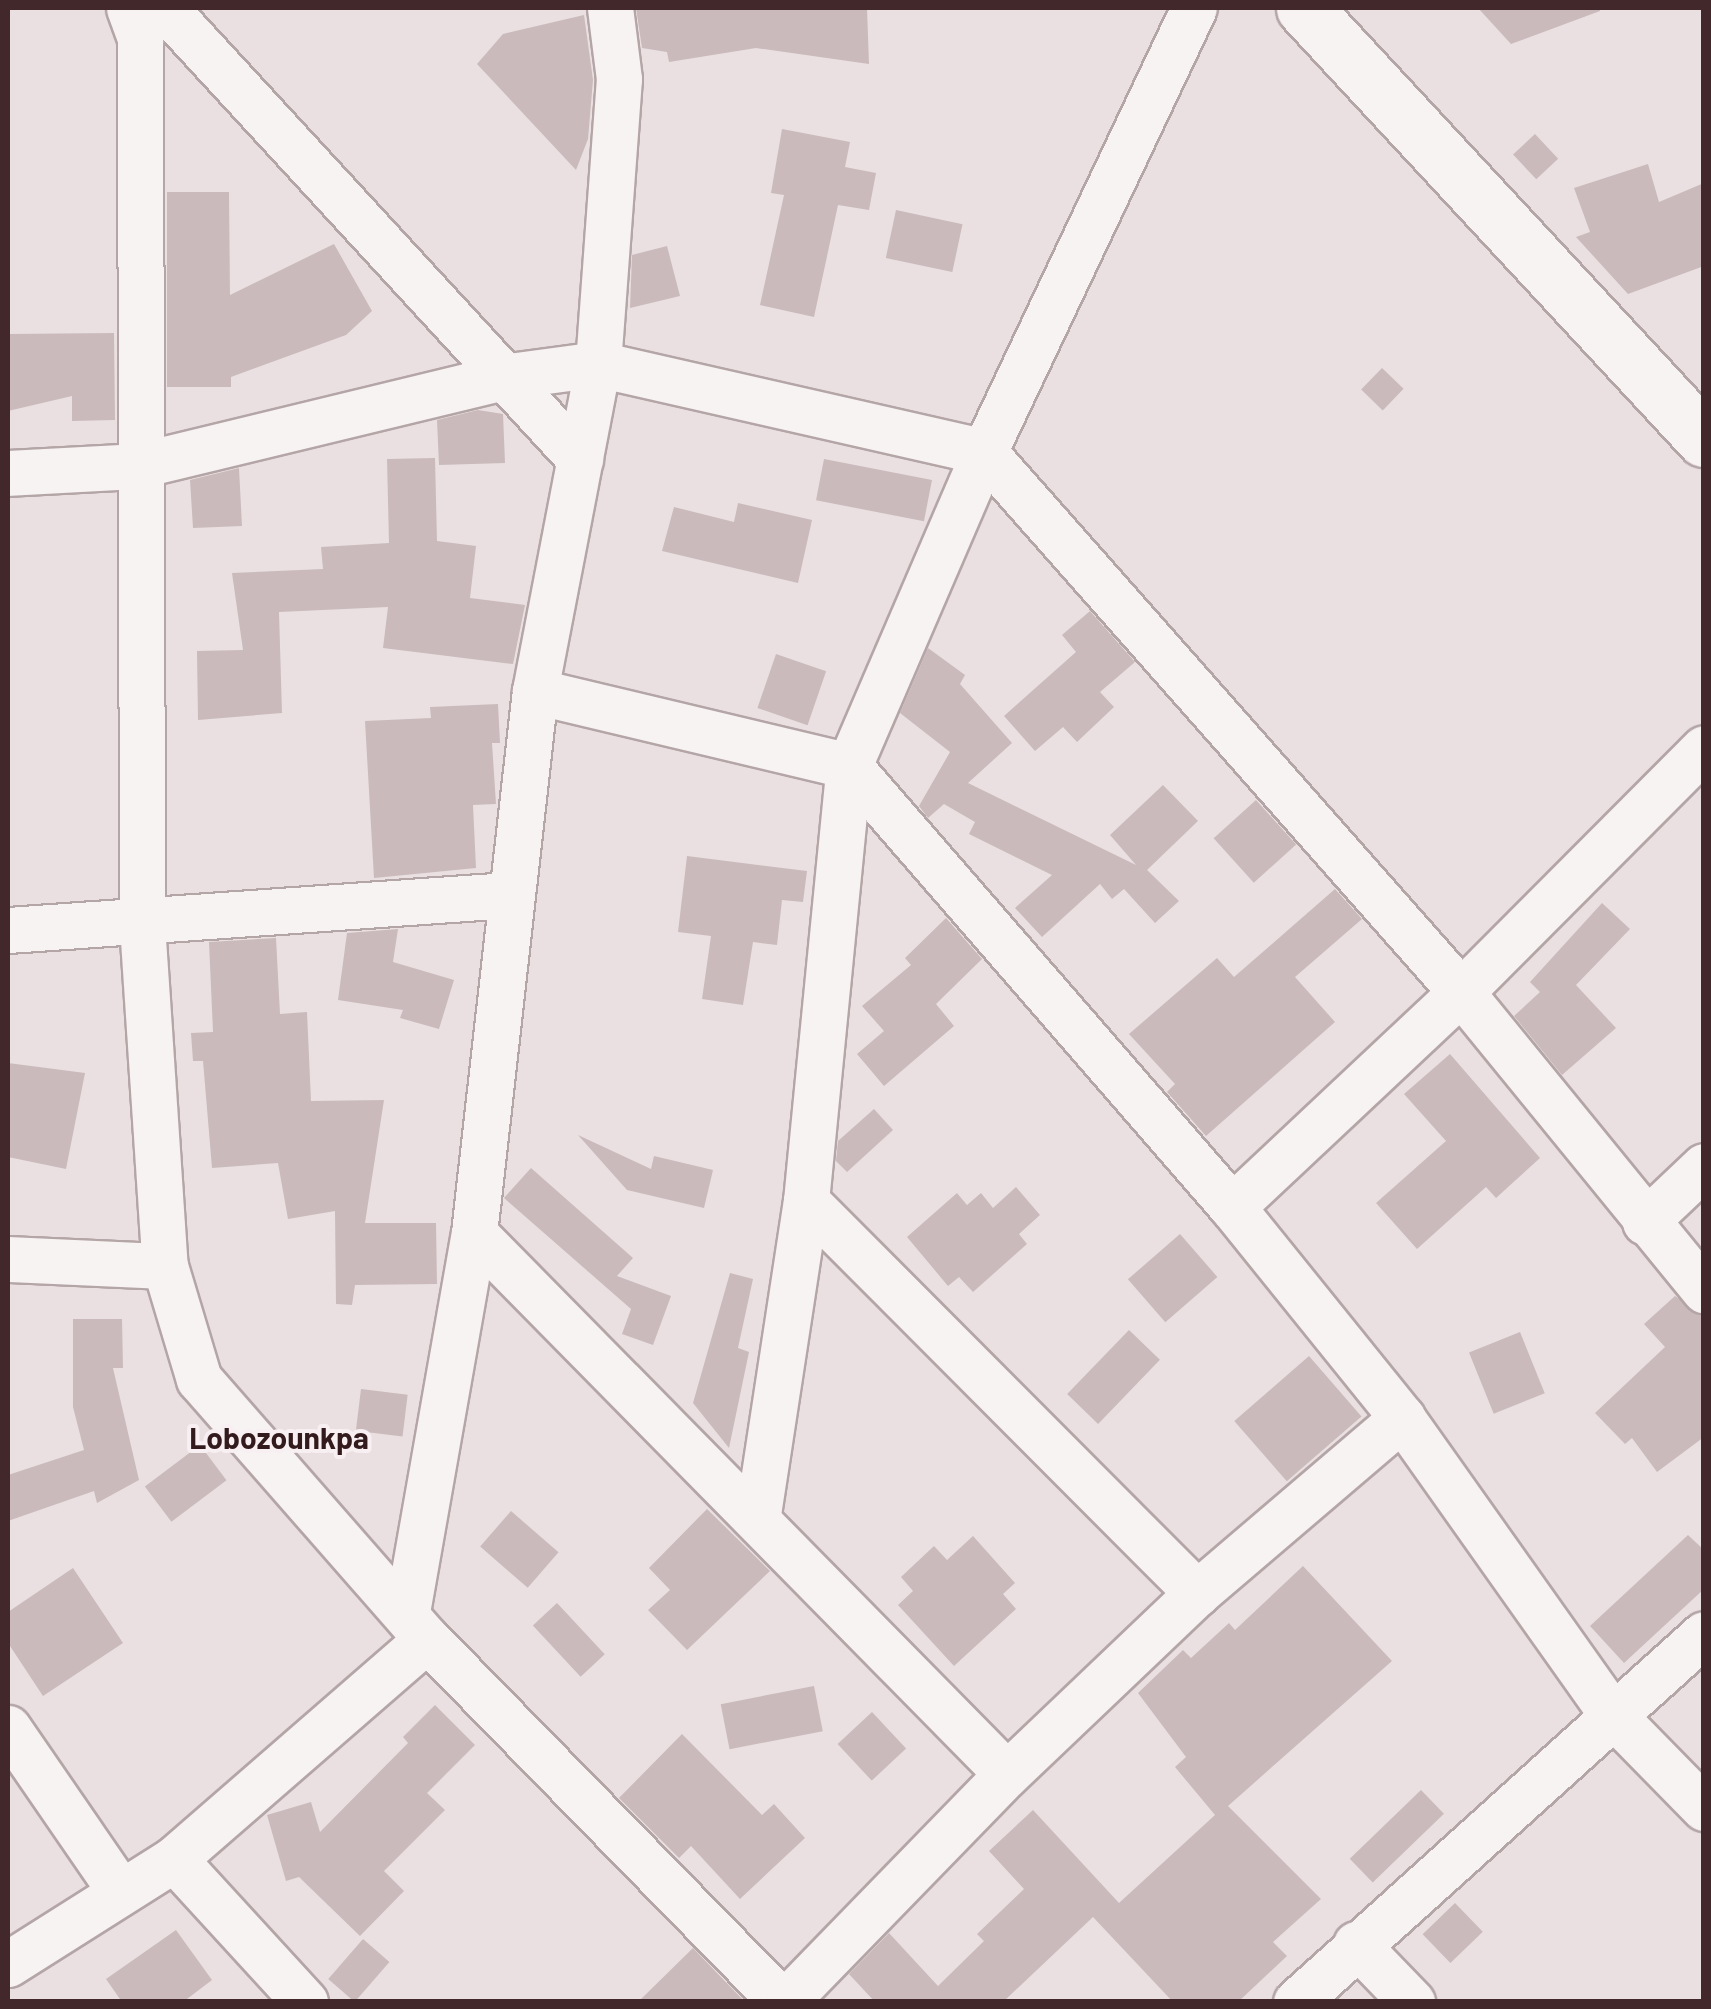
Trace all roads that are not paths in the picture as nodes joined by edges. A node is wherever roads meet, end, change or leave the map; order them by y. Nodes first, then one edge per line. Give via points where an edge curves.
1 (610, 8) edge
2 (1194, 8) edge
3 (1304, 8) edge
4 (140, 15) edge
5 (598, 364) junction
6 (509, 376) junction
7 (1704, 439) edge
8 (984, 452) junction
9 (580, 459) junction
10 (136, 466) junction
11 (8, 474) edge
12 (535, 690) junction
13 (1704, 748) edge
14 (848, 766) junction
15 (508, 894) junction
16 (142, 924) junction
17 (8, 930) edge
18 (1461, 992) junction
19 (1704, 1166) edge
20 (806, 1201) junction
21 (1232, 1207) junction
22 (1645, 1222) junction
23 (474, 1233) junction
24 (8, 1259) edge
25 (165, 1266) junction
26 (1704, 1290) edge
27 (1402, 1418) junction
28 (758, 1514) junction
29 (1197, 1593) junction
30 (417, 1626) junction
31 (1704, 1634) edge
32 (1612, 1713) junction
33 (8, 1728) edge
34 (1008, 1774) junction
35 (1704, 1808) edge
36 (174, 1860) junction
37 (120, 1891) junction
38 (1356, 1944) junction
39 (8, 1964) edge
40 (305, 2002) edge
41 (784, 2002) edge
42 (1296, 2002) edge
43 (1412, 2002) edge

1 - 5 street via 619,78
2 - 8 street
3 - 7 street
4 - 6 street
4 - 10 street
5 - 6 street
5 - 8 street
5 - 9 street
6 - 9 street
6 - 10 street
8 - 14 street
8 - 18 street
9 - 12 street
10 - 11 street
10 - 16 street
12 - 14 street
12 - 15 street
13 - 18 street
14 - 20 street
14 - 21 street
15 - 16 street
15 - 23 street
16 - 17 street
16 - 25 street
18 - 21 street
18 - 22 street
19 - 22 street
20 - 28 street
20 - 29 street
21 - 27 street
22 - 26 street
23 - 28 street
23 - 30 street
24 - 25 street
25 - 30 street via 200,1379 296,1497
27 - 29 street
27 - 32 street
28 - 34 street
29 - 34 street
30 - 36 street
30 - 41 street
31 - 32 street
32 - 35 street
32 - 38 street
33 - 37 street
34 - 41 street
36 - 37 street
36 - 40 street
37 - 39 street
38 - 42 street
38 - 43 street

